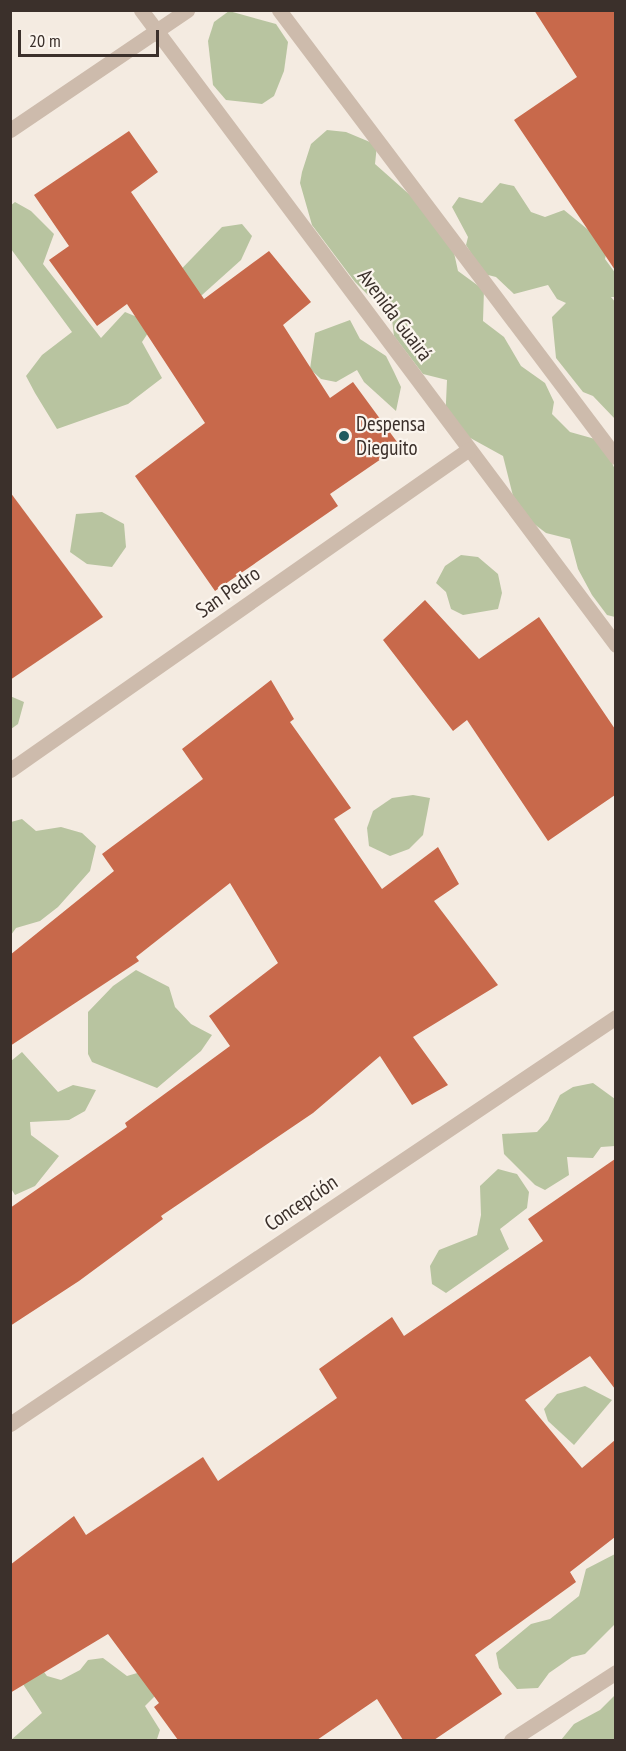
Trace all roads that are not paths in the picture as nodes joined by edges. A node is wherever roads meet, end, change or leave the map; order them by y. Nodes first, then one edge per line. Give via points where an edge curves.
1 (141, 10) edge
2 (187, 10) edge
3 (279, 10) edge
4 (156, 31) junction
5 (10, 130) edge
6 (469, 449) junction
7 (615, 457) edge
8 (615, 645) edge
9 (10, 770) edge
10 (615, 1017) edge
11 (10, 1424) edge
12 (615, 1672) edge
13 (511, 1740) edge

1 - 4 street, Avenida Guairá
2 - 4 street
3 - 7 street
4 - 5 street
4 - 6 street, Avenida Guairá
6 - 8 street, Avenida Guairá
6 - 9 street, San Pedro
10 - 11 street, Concepción
12 - 13 street

